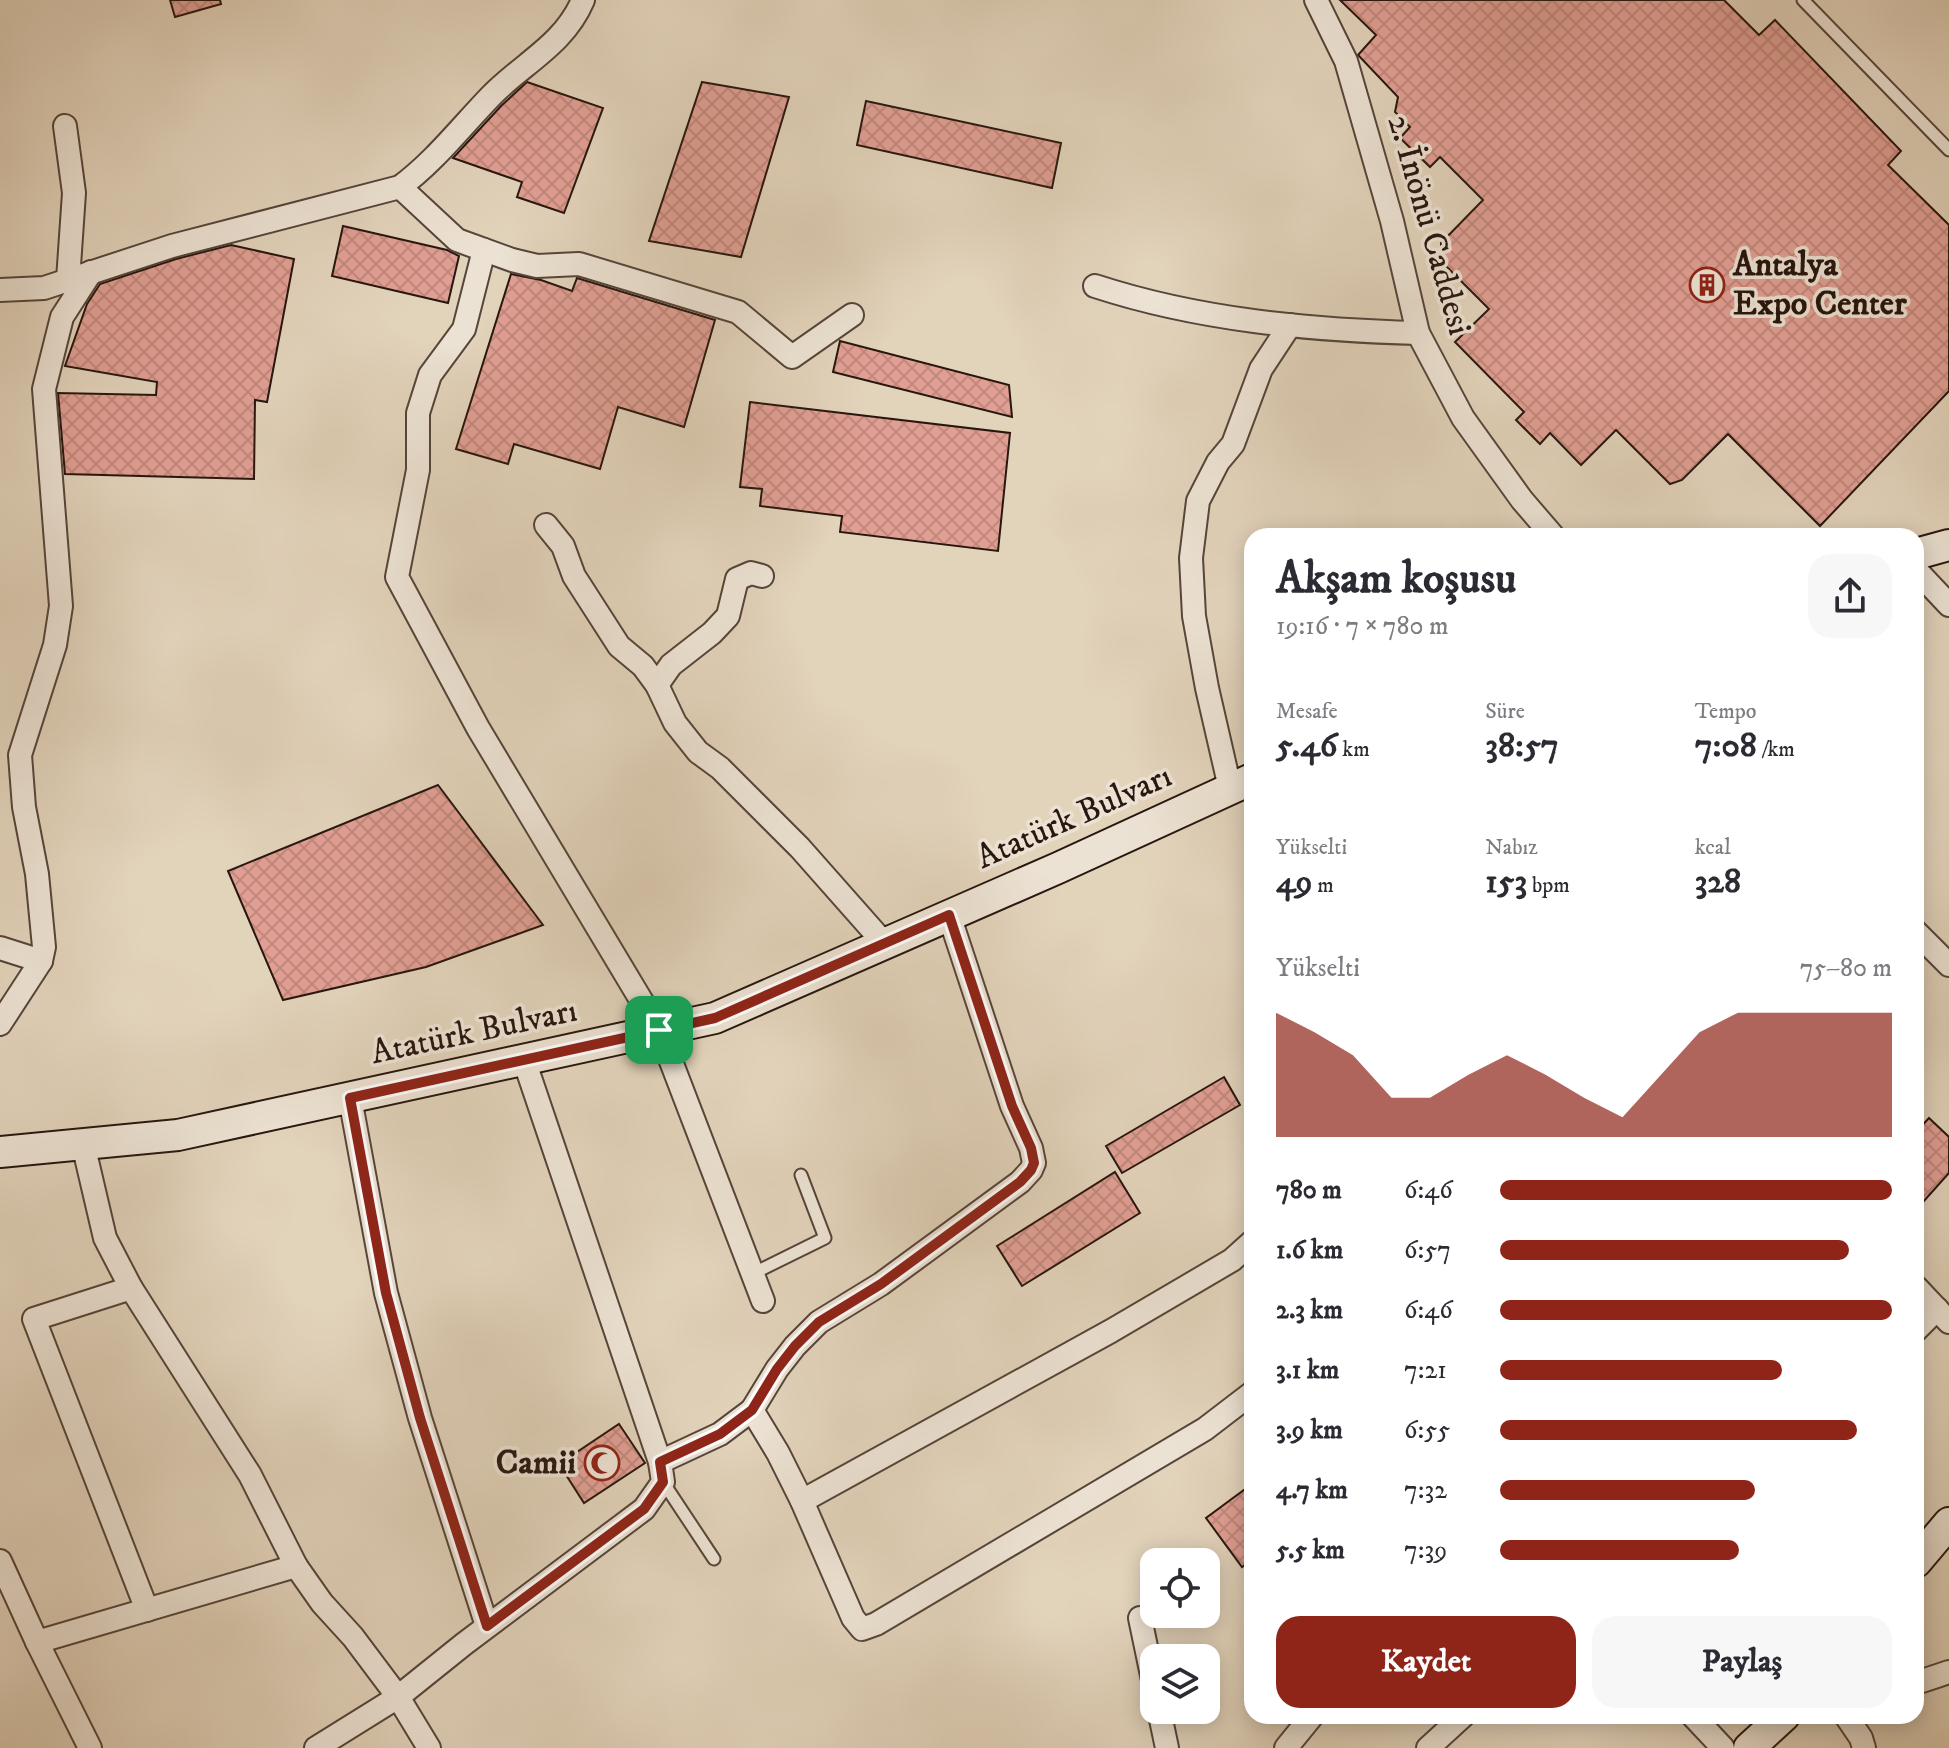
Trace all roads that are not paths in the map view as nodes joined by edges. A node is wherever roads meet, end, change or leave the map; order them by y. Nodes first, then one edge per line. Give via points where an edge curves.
1 (583, 0) edge
2 (1316, 0) edge
3 (1803, 0) edge
4 (65, 126) dead end
5 (1949, 150) edge
6 (400, 187) junction
7 (484, 250) junction
8 (91, 272) junction
9 (68, 280) junction
10 (1095, 286) dead end
11 (0, 290) edge
12 (852, 315) dead end
13 (1290, 325) junction
14 (1418, 333) junction
15 (546, 525) dead end
16 (1546, 528) edge
17 (1949, 545) edge
18 (1924, 552) edge
19 (762, 576) dead end
20 (1924, 578) edge
21 (1949, 605) edge
22 (657, 685) junction
23 (1241, 783) edge
24 (949, 915) junction
25 (1924, 940) edge
26 (884, 943) junction
27 (0, 948) edge
28 (41, 961) junction
29 (1949, 965) edge
30 (0, 1024) edge
31 (659, 1030) junction
32 (524, 1060) junction
33 (350, 1098) junction
34 (83, 1144) junction
35 (0, 1152) edge
36 (801, 1175) dead end
37 (1244, 1249) edge
38 (752, 1274) junction
39 (131, 1288) junction
40 (1924, 1295) edge
41 (763, 1301) dead end
42 (1943, 1315) edge
43 (1924, 1326) edge
44 (1244, 1399) edge
45 (752, 1410) junction
46 (662, 1472) junction
47 (802, 1501) junction
48 (1949, 1523) edge
49 (1924, 1553) edge
50 (714, 1559) dead end
51 (0, 1561) edge
52 (296, 1566) junction
53 (147, 1610) junction
54 (487, 1626) junction
55 (37, 1642) junction
56 (1949, 1672) edge
57 (1924, 1680) edge
58 (398, 1697) junction
59 (1162, 1724) edge
60 (1306, 1724) edge
61 (1454, 1724) edge
62 (1700, 1724) edge
63 (1775, 1724) edge
64 (1853, 1724) edge
65 (90, 1748) edge
66 (316, 1748) edge
67 (429, 1748) edge
68 (1167, 1748) edge
69 (1286, 1748) edge
70 (1428, 1748) edge
71 (1723, 1748) edge
72 (1749, 1748) edge
73 (1864, 1748) edge

1 - 6 street via 552,45 493,94 426,168
2 - 14 street, 2. İnönü Caddesi via 1346,61
3 - 5 lane
4 - 9 street via 74,193
6 - 7 street via 457,240
6 - 8 street
7 - 12 street via 537,266 579,264 738,312 792,357
7 - 31 street via 464,329 430,375 418,413 418,470 397,577 478,728
8 - 9 street
8 - 28 street via 62,317 44,389 61,606 55,645 20,755 37,874
9 - 11 street via 44,288
10 - 13 street via 1156,304
13 - 14 street
13 - 23 street via 1261,369 1233,444 1198,501 1191,558 1194,616 1207,688
14 - 16 street, 2. İnönü Caddesi via 1463,418
15 - 22 street via 619,646
17 - 18 street
19 - 22 street via 751,573 737,579 728,616 671,665
20 - 21 street
22 - 26 street via 675,723 698,752 800,848
23 - 24 street, Atatürk Bulvarı
24 - 26 street, Atatürk Bulvarı
24 - 45 street via 1034,1163 1020,1182 819,1322 777,1369
25 - 29 street
26 - 31 street, Atatürk Bulvarı via 715,1018
27 - 28 street
28 - 30 street
31 - 32 street, Atatürk Bulvarı
31 - 38 street
32 - 33 street, Atatürk Bulvarı
32 - 46 street
33 - 34 street, Atatürk Bulvarı via 178,1135
33 - 54 street via 386,1293
34 - 35 street, Atatürk Bulvarı
34 - 39 street via 105,1238
36 - 38 lane via 825,1238
37 - 47 street via 1111,1331
38 - 41 street
39 - 52 street via 250,1475
39 - 53 street via 34,1319
40 - 42 street
42 - 43 street
44 - 47 street via 1205,1429 862,1629
45 - 46 street
45 - 47 street
46 - 50 lane
46 - 54 street via 644,1509
48 - 49 street
51 - 55 street
52 - 53 street
52 - 58 street
53 - 55 street
54 - 58 street
55 - 65 street
56 - 57 street
58 - 66 street
58 - 67 street
59 - 68 street
60 - 69 street
61 - 70 street
62 - 71 street
63 - 72 street
64 - 73 street

